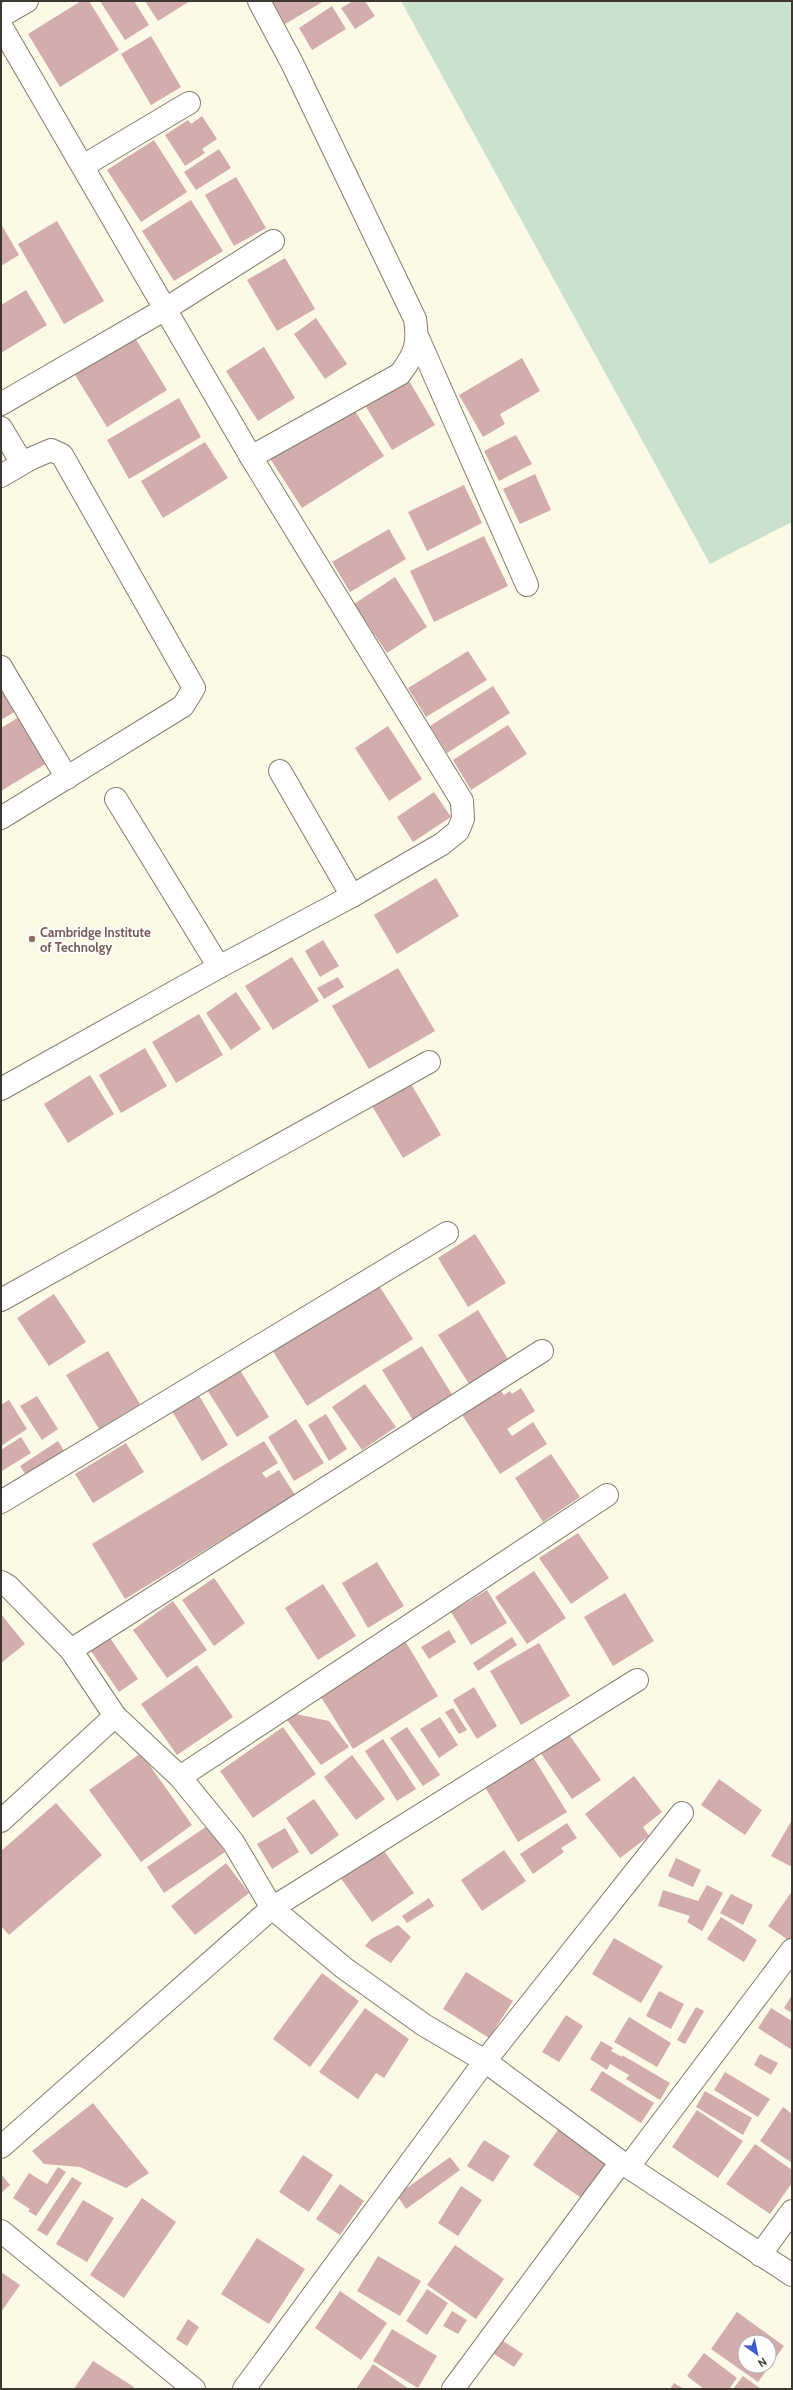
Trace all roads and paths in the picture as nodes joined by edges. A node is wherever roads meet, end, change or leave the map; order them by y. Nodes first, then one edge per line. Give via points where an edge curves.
1 (27, 1) edge
2 (259, 1) edge
3 (1, 16) edge
4 (1, 26) edge
5 (189, 103) dead end
6 (83, 166) junction
7 (273, 241) dead end
8 (166, 308) junction
9 (418, 338) junction
10 (1, 404) edge
11 (1, 428) edge
12 (251, 457) junction
13 (22, 462) junction
14 (1, 476) edge
15 (528, 585) dead end
16 (1, 667) edge
17 (280, 771) dead end
18 (67, 778) junction
19 (116, 799) dead end
20 (1, 818) edge
21 (352, 896) junction
22 (219, 966) junction
23 (429, 1062) dead end
24 (1, 1089) edge
25 (447, 1234) dead end
26 (1, 1300) edge
27 (542, 1351) dead end
28 (607, 1495) dead end
29 (1, 1502) edge
30 (1, 1582) edge
31 (71, 1650) junction
32 (637, 1680) dead end
33 (116, 1716) junction
34 (180, 1777) junction
35 (682, 1813) dead end
36 (1, 1821) edge
37 (272, 1908) junction
38 (792, 1950) edge
39 (485, 2061) junction
40 (1, 2147) edge
41 (625, 2164) junction
42 (792, 2211) edge
43 (1, 2231) edge
44 (760, 2255) junction
45 (792, 2275) edge
46 (194, 2389) edge
47 (244, 2389) edge
48 (454, 2389) edge

1 - 3 street
2 - 9 street via 292,63 415,319
4 - 6 street
5 - 6 street
6 - 8 street
7 - 8 street
8 - 10 street
8 - 12 street
9 - 12 street via 411,360 400,374
9 - 15 street
11 - 13 street
12 - 21 street via 462,801 463,819 458,831 442,844
13 - 14 street
13 - 18 street via 51,450 62,455 194,688 183,706
16 - 18 street
17 - 21 street
18 - 20 street
19 - 22 street
21 - 22 street
22 - 24 street
23 - 26 street
25 - 29 street
27 - 31 street
28 - 34 street
30 - 31 street via 8,1586
31 - 33 street
32 - 37 street
33 - 34 street
33 - 36 street
34 - 37 street via 232,1842
35 - 39 street
37 - 39 street via 344,1968 424,2025
37 - 40 street
38 - 41 street
39 - 41 street
39 - 47 street
41 - 44 street
41 - 48 street
42 - 44 street
43 - 46 street
44 - 45 street

